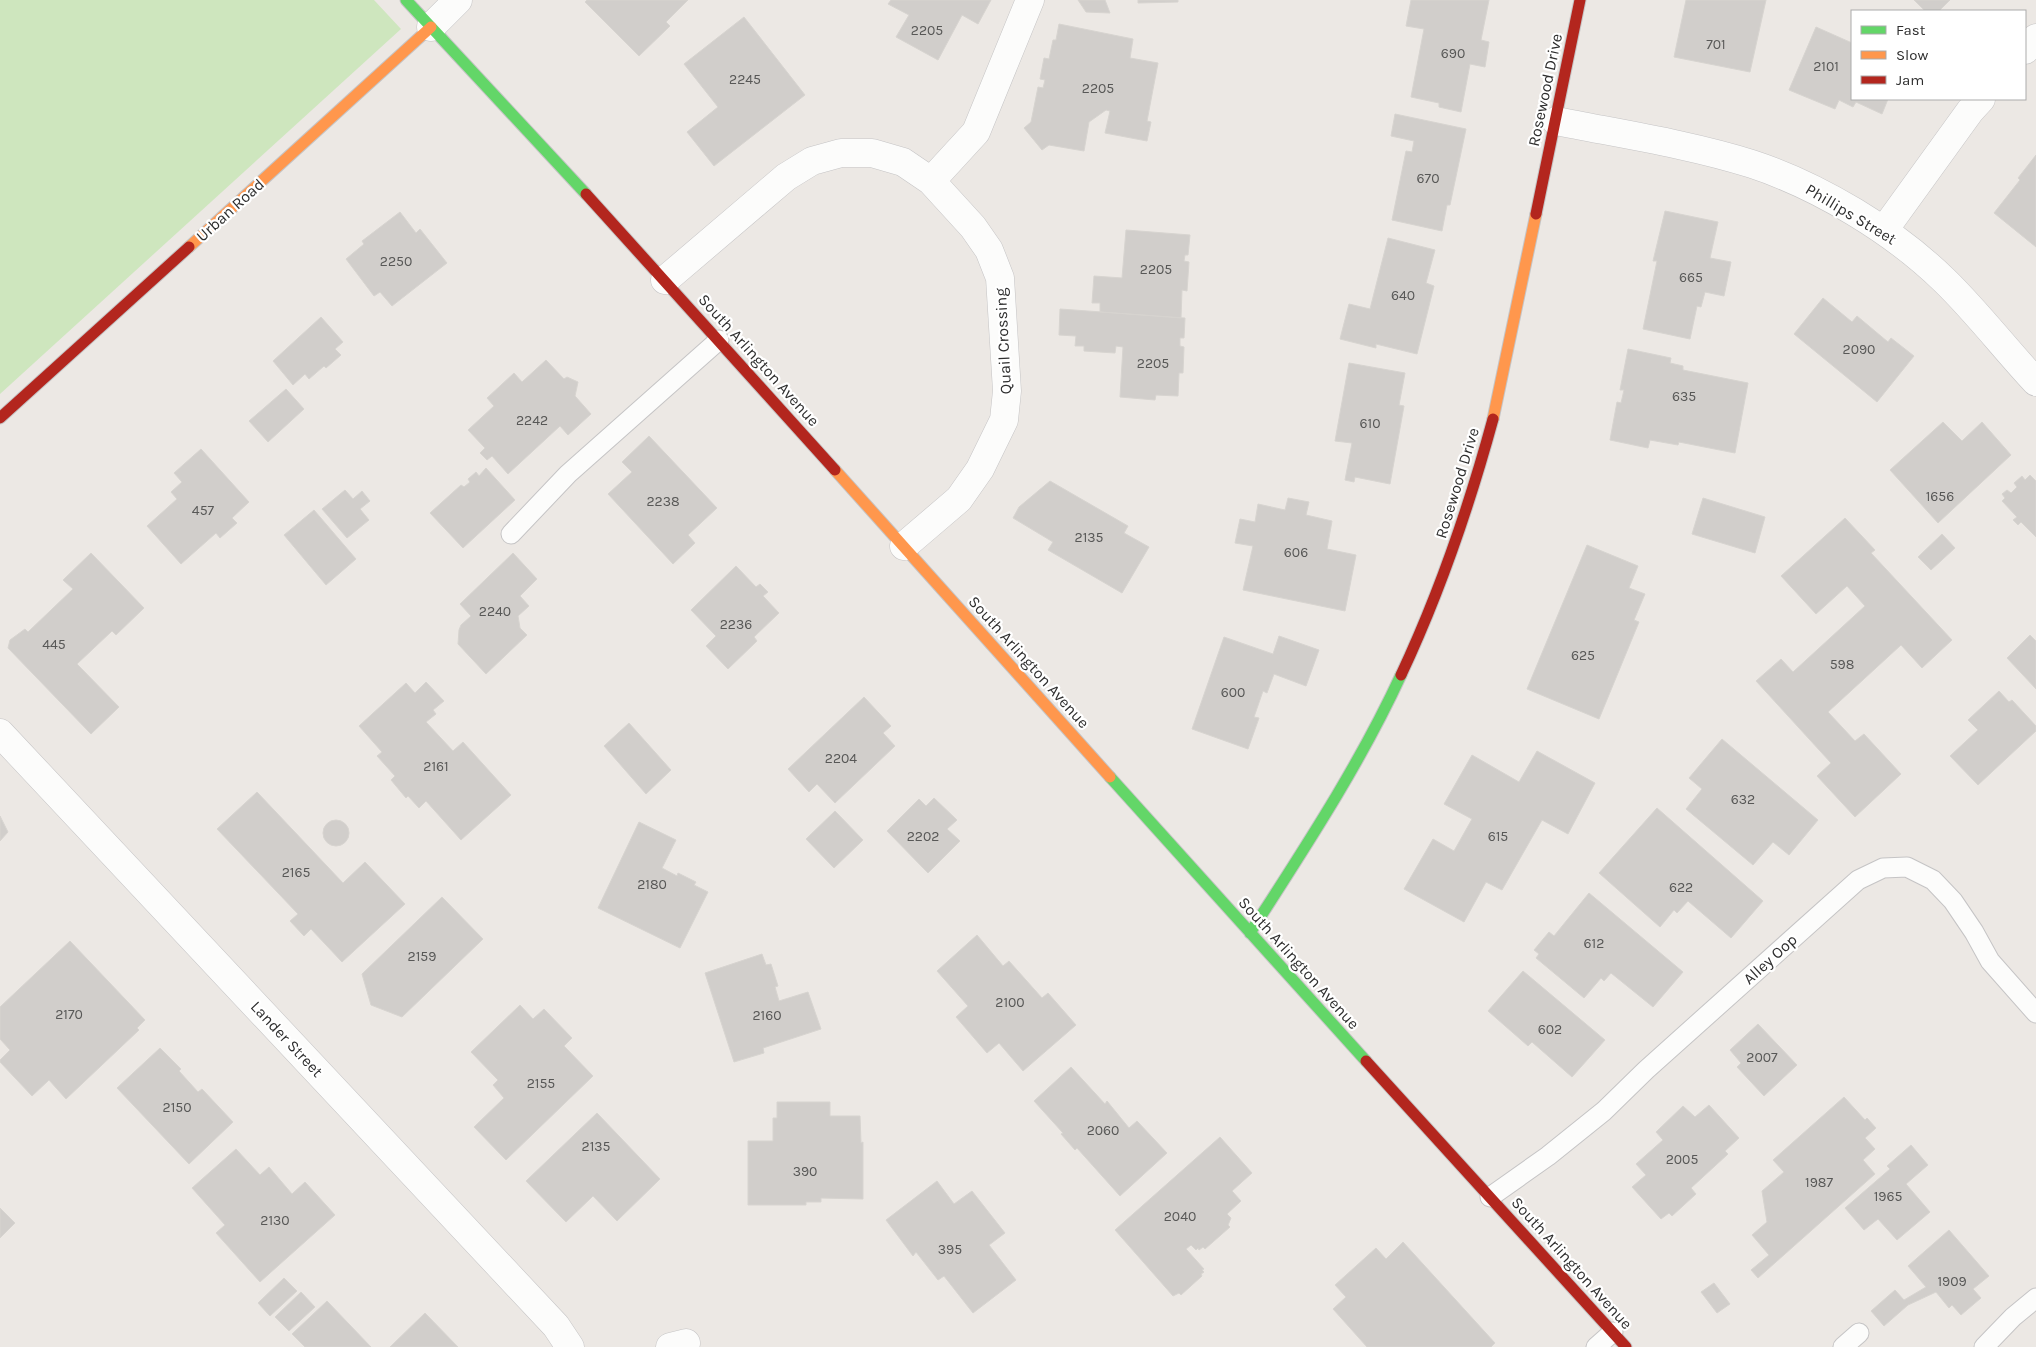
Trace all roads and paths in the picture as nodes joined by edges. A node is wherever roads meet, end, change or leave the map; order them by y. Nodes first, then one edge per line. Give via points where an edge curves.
1 (406, 0) edge
2 (458, 0) edge
3 (1030, 0) edge
4 (1580, 0) edge
5 (431, 27) junction
6 (2036, 38) edge
7 (2026, 49) edge
8 (1980, 100) edge
9 (1556, 121) junction
10 (931, 181) junction
11 (1884, 230) junction
12 (665, 280) junction
13 (719, 340) junction
14 (2035, 380) edge
15 (0, 418) edge
16 (511, 534) dead end
17 (904, 546) junction
18 (0, 733) edge
19 (1250, 933) junction
20 (2036, 1013) edge
21 (1490, 1197) junction
22 (2036, 1298) edge
23 (1613, 1332) junction
24 (1859, 1332) dead end
25 (570, 1347) edge
26 (1596, 1347) edge
27 (1626, 1347) edge
28 (1843, 1347) edge
29 (1984, 1347) edge

1 - 5 street, South Arlington Avenue
2 - 5 street, Urban Road
3 - 10 street via 976,132
4 - 9 street, Rosewood Drive
5 - 12 street, South Arlington Avenue
5 - 15 street, Urban Road
6 - 7 street
8 - 11 street
9 - 11 street, Phillips Street via 1753,165 1818,191
9 - 19 street, Rosewood Drive via 1493,420 1462,527 1427,620 1380,721 1331,807
10 - 12 street, Quail Crossing via 903,162 872,153 841,152 812,161 786,177
10 - 17 street, Quail Crossing via 974,227 989,250 1000,278 1008,391 1004,420 980,469 959,499
11 - 14 street, Phillips Street via 1945,281
12 - 13 street, South Arlington Avenue
13 - 16 lane via 568,474
13 - 17 street, South Arlington Avenue
17 - 19 street, South Arlington Avenue
18 - 25 street, Lander Street via 556,1326
19 - 21 street, South Arlington Avenue
20 - 21 lane, Alley Oop via 1990,961 1953,901 1933,880 1907,867 1883,868 1858,880 1604,1111
21 - 23 street, South Arlington Avenue
22 - 29 lane
23 - 26 lane
23 - 27 street, South Arlington Avenue
24 - 28 lane

